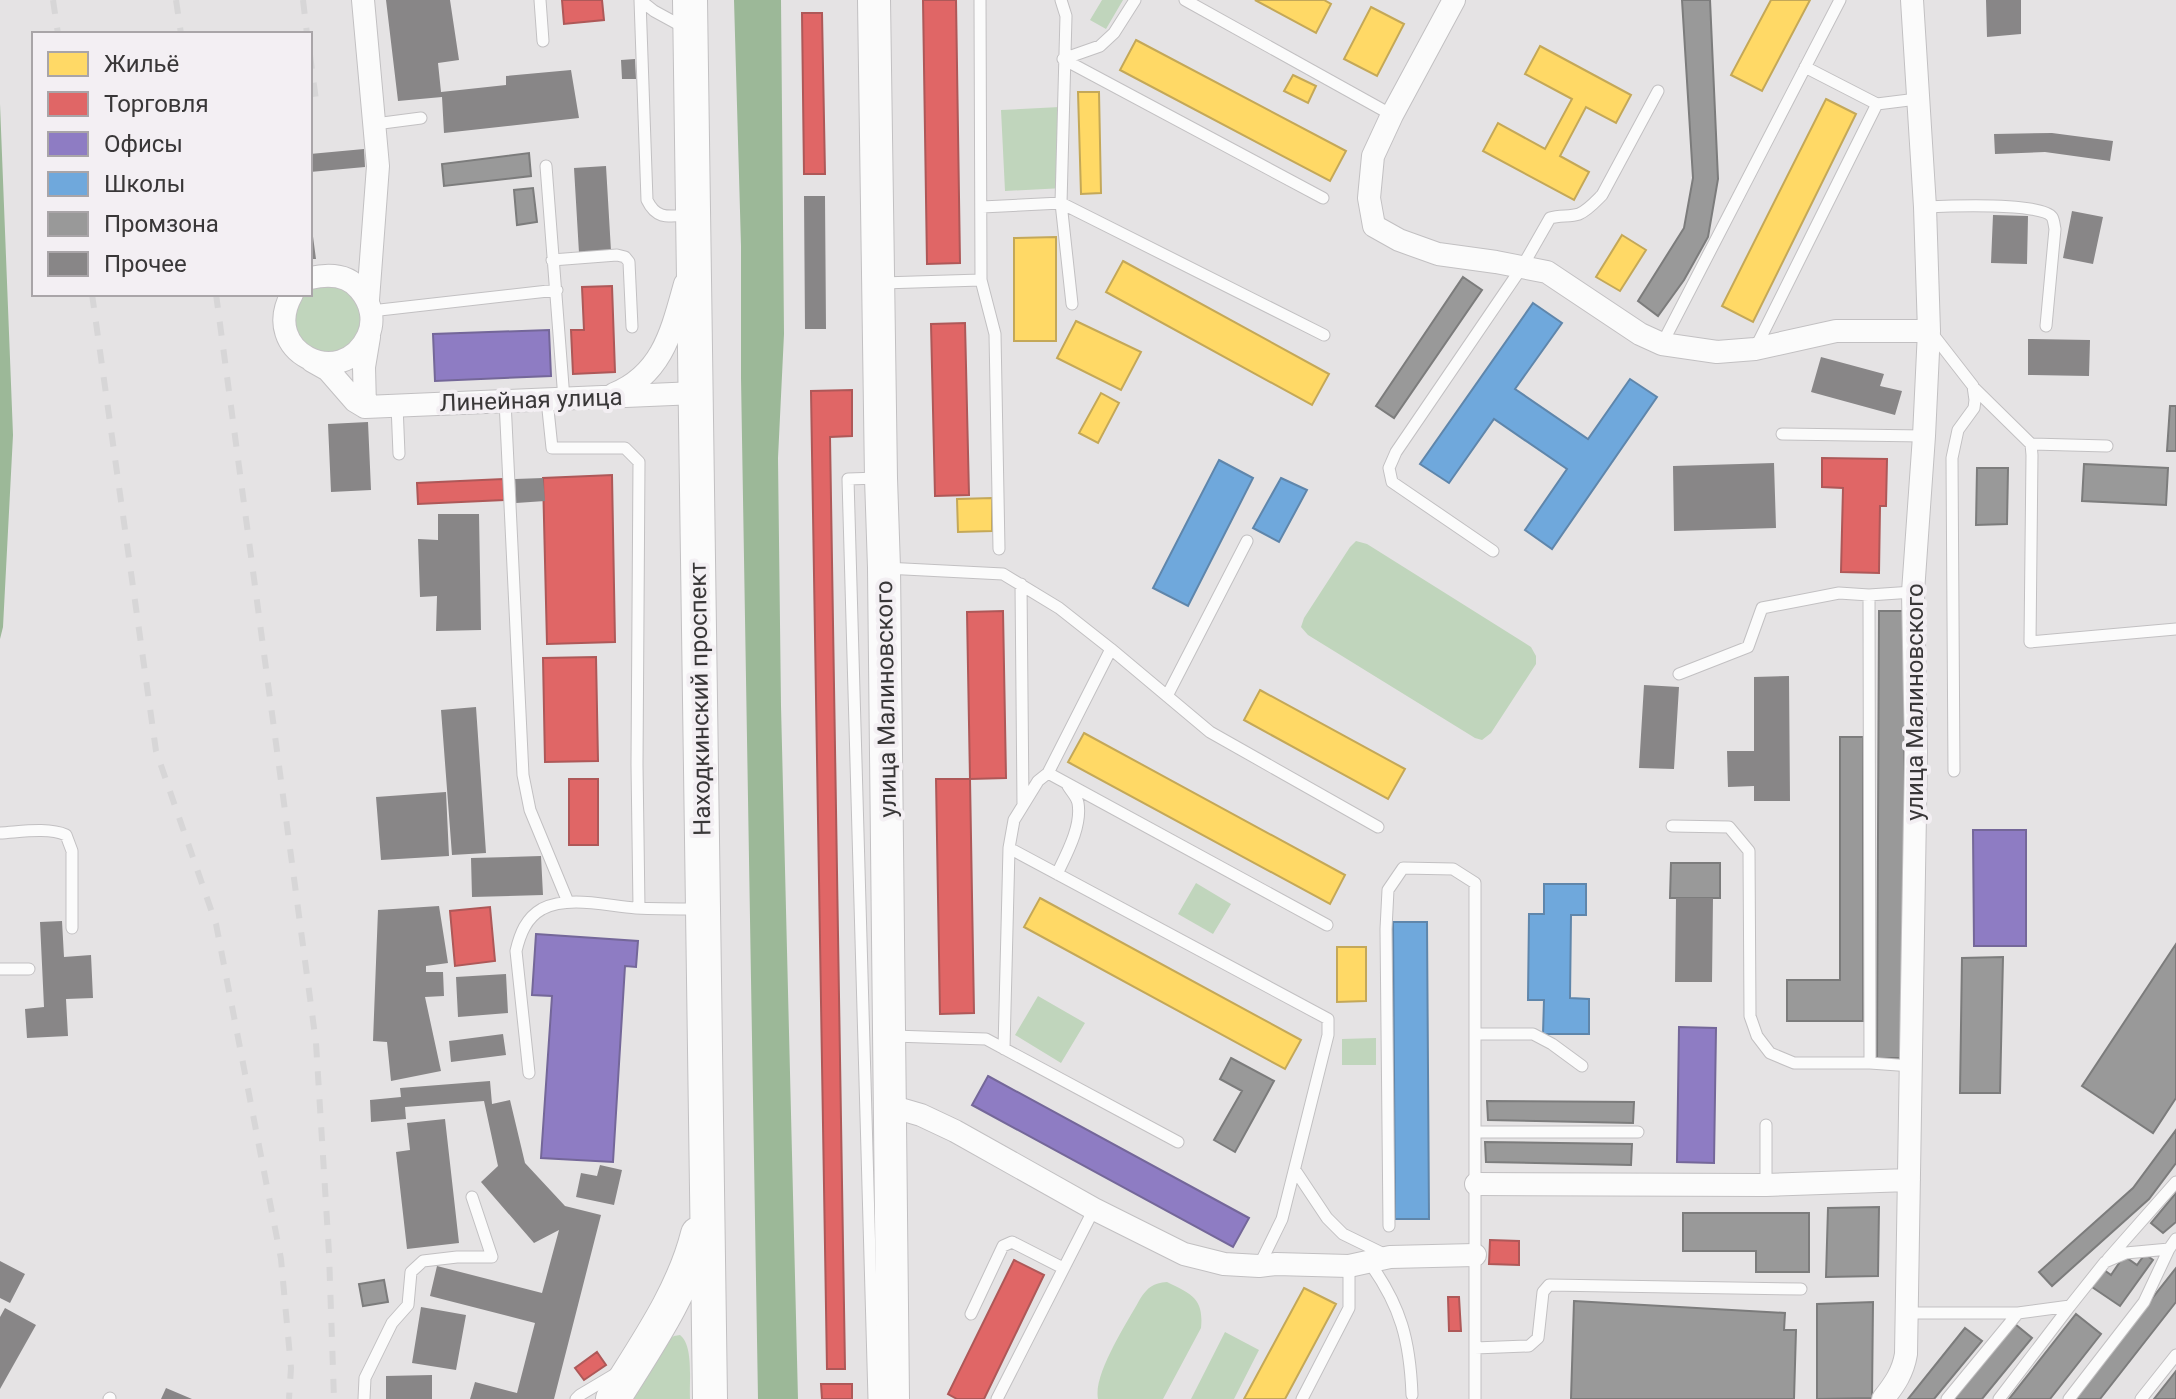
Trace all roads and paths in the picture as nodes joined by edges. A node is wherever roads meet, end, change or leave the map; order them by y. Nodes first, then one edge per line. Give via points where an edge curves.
1 (363, 0) edge
2 (540, 0) edge
3 (640, 0) edge
4 (874, 0) edge
5 (980, 0) edge
6 (1061, 0) edge
7 (1135, 0) edge
8 (1185, 0) edge
9 (1454, 0) edge
10 (1840, 0) edge
11 (1912, 0) edge
12 (691, 16) edge
13 (543, 41) dead end
14 (1063, 59) junction
15 (1805, 67) junction
16 (1658, 91) dead end
17 (1917, 99) junction
18 (1877, 104) junction
19 (1392, 115) junction
20 (421, 118) dead end
21 (375, 124) junction
22 (546, 166) dead end
23 (1323, 198) dead end
24 (1061, 203) junction
25 (982, 207) junction
26 (1925, 207) junction
27 (694, 215) junction
28 (694, 252) junction
29 (552, 260) junction
30 (1522, 267) junction
31 (312, 278) edge
32 (981, 280) junction
33 (878, 283) junction
34 (557, 290) junction
35 (291, 296) edge
36 (1072, 304) dead end
37 (370, 314) junction
38 (2046, 326) dead end
39 (632, 327) dead end
40 (1929, 331) junction
41 (1324, 335) dead end
42 (1662, 344) junction
43 (1755, 349) junction
44 (311, 360) junction
45 (1973, 386) junction
46 (696, 393) junction
47 (605, 397) junction
48 (556, 399) junction
49 (505, 401) junction
50 (397, 405) junction
51 (365, 407) junction
52 (1782, 434) dead end
53 (1924, 436) junction
54 (2031, 444) junction
55 (2107, 446) dead end
56 (399, 454) dead end
57 (881, 478) junction
58 (1247, 541) dead end
59 (999, 549) dead end
60 (1493, 551) dead end
61 (884, 568) junction
62 (1021, 584) junction
63 (1913, 592) junction
64 (1869, 595) junction
65 (2176, 629) edge
66 (1111, 649) junction
67 (1679, 674) dead end
68 (1167, 696) junction
69 (1954, 771) dead end
70 (1048, 773) junction
71 (1066, 783) junction
72 (1023, 805) junction
73 (1672, 826) dead end
74 (1378, 827) dead end
75 (0, 833) edge
76 (1009, 848) junction
77 (1057, 874) junction
78 (568, 902) junction
79 (639, 908) junction
80 (702, 909) junction
81 (1327, 925) dead end
82 (72, 928) dead end
83 (0, 969) edge
84 (29, 969) dead end
85 (1475, 1034) junction
86 (889, 1036) junction
87 (1004, 1049) junction
88 (1870, 1063) junction
89 (1582, 1066) dead end
90 (1912, 1066) junction
91 (529, 1073) dead end
92 (890, 1106) junction
93 (1766, 1125) dead end
94 (1475, 1132) junction
95 (1638, 1132) dead end
96 (1178, 1142) dead end
97 (706, 1162) junction
98 (1295, 1170) junction
99 (1909, 1180) junction
100 (2176, 1182) edge
101 (1476, 1184) junction
102 (1766, 1185) junction
103 (472, 1197) dead end
104 (1094, 1209) junction
105 (1389, 1226) dead end
106 (2173, 1244) edge
107 (1475, 1255) junction
108 (1369, 1262) junction
109 (2105, 1262) junction
110 (1259, 1266) junction
111 (1063, 1268) junction
112 (1801, 1289) dead end
113 (2070, 1306) junction
114 (1906, 1313) junction
115 (2018, 1313) junction
116 (971, 1314) dead end
117 (1475, 1348) junction
118 (2176, 1355) edge
119 (635, 1363) junction
120 (1412, 1395) dead end
121 (889, 1398) edge
122 (364, 1399) edge
123 (576, 1399) edge
124 (613, 1399) edge
125 (710, 1399) edge
126 (997, 1399) edge
127 (1302, 1399) edge
128 (1475, 1399) edge
129 (1883, 1399) edge
130 (1947, 1399) edge
131 (1999, 1399) edge
132 (2069, 1399) edge
133 (2141, 1399) edge

1 - 21 street
2 - 13 lane
3 - 12 lane via 654,11
3 - 27 lane via 647,200 659,216
4 - 33 main road, улица Малиновского
5 - 25 lane
6 - 14 lane via 1066,16
7 - 14 lane via 1100,46
8 - 19 lane
9 - 19 street
10 - 15 lane
11 - 17 street, улица Малиновского
12 - 27 main road, Находкинский проспект
14 - 23 lane
14 - 24 lane
15 - 18 lane
15 - 42 lane
16 - 30 lane via 1602,195 1576,215 1550,218
17 - 18 lane
17 - 26 street, улица Малиновского
18 - 43 lane
19 - 30 street via 1373,156 1369,198 1374,226 1438,254
20 - 21 lane
21 - 37 street via 378,166
22 - 29 lane
24 - 25 lane
24 - 36 lane
24 - 41 lane
25 - 32 lane
26 - 38 lane via 1992,206 2043,211 2052,217
26 - 40 street, улица Малиновского
27 - 28 main road, Находкинский проспект
28 - 46 main road, Находкинский проспект
28 - 47 street via 670,337 659,357 629,388
29 - 34 lane
29 - 39 lane via 625,257
30 - 42 street via 1547,272
30 - 60 lane via 1389,468 1392,482
31 - 37 street via 327,274 357,285
32 - 33 lane
32 - 59 lane via 995,334
33 - 57 main road, улица Малиновского
34 - 37 lane
34 - 48 lane
35 - 44 street via 283,324 287,338
37 - 44 street via 361,348 346,359
37 - 51 street
40 - 43 street via 1836,331
40 - 45 lane
40 - 53 street, улица Малиновского
42 - 43 street via 1717,352
44 - 51 street
45 - 54 lane
45 - 69 lane via 1974,408 1958,430 1952,458
46 - 47 street, Линейная улица
46 - 80 main road, Находкинский проспект
47 - 48 street, Линейная улица
48 - 49 street, Линейная улица
48 - 79 lane via 552,448 625,448 639,462
49 - 50 street, Линейная улица
49 - 78 lane via 523,775 530,810
50 - 51 street, Линейная улица
50 - 56 lane
52 - 53 lane
53 - 63 street, улица Малиновского
54 - 55 lane
54 - 65 lane via 2030,642
57 - 61 main road, улица Малиновского
57 - 121 lane via 848,479
58 - 68 lane
61 - 62 lane via 1003,574
61 - 86 main road, улица Малиновского
62 - 66 lane
62 - 72 lane
63 - 64 lane
63 - 90 street, улица Малиновского
64 - 67 lane via 1839,593 1762,608 1748,647
64 - 88 lane
66 - 68 lane
66 - 70 lane
68 - 74 lane via 1210,732
70 - 71 lane
70 - 72 lane
71 - 77 lane via 1078,800 1077,820
71 - 81 lane
72 - 76 lane
73 - 88 lane via 1729,827 1749,851 1750,1016 1770,1053 1794,1063
75 - 82 lane via 66,835 72,851
76 - 77 lane
76 - 87 lane
77 - 98 lane via 1328,1019
78 - 79 lane
78 - 91 lane via 542,909 526,924 516,951
79 - 80 lane
80 - 97 main road, Находкинский проспект
83 - 84 lane
85 - 89 lane via 1533,1034
85 - 94 lane
85 - 105 lane via 1475,883 1453,869 1403,868 1388,890 1386,929
86 - 87 lane via 986,1039
86 - 92 main road, улица Малиновского
87 - 96 lane
88 - 90 lane
90 - 99 street, улица Малиновского
92 - 104 street via 955,1131
92 - 121 main road, улица Малиновского
93 - 102 lane
94 - 95 lane
94 - 101 lane
97 - 119 main road via 693,1255
97 - 125 main road, Находкинский проспект
98 - 108 lane via 1327,1218
98 - 110 lane via 1282,1219
99 - 102 street
99 - 114 street, улица Малиновского
100 - 109 lane
101 - 102 street
101 - 107 lane
103 - 122 lane via 492,1257 423,1261 411,1272 408,1305 392,1323 365,1378
104 - 110 street via 1184,1254
104 - 111 lane
106 - 109 lane
106 - 132 lane via 2144,1302
107 - 108 street
107 - 117 lane
108 - 110 street
108 - 120 lane via 1401,1320 1411,1358
108 - 127 lane
109 - 113 lane
111 - 116 lane via 1009,1242
111 - 126 lane
112 - 117 lane via 1549,1285 1543,1292 1534,1343
113 - 115 lane
113 - 131 lane
114 - 115 lane
114 - 129 street, улица Малиновского via 1904,1367
115 - 130 lane
117 - 128 lane
118 - 133 lane
119 - 123 lane
119 - 124 main road

